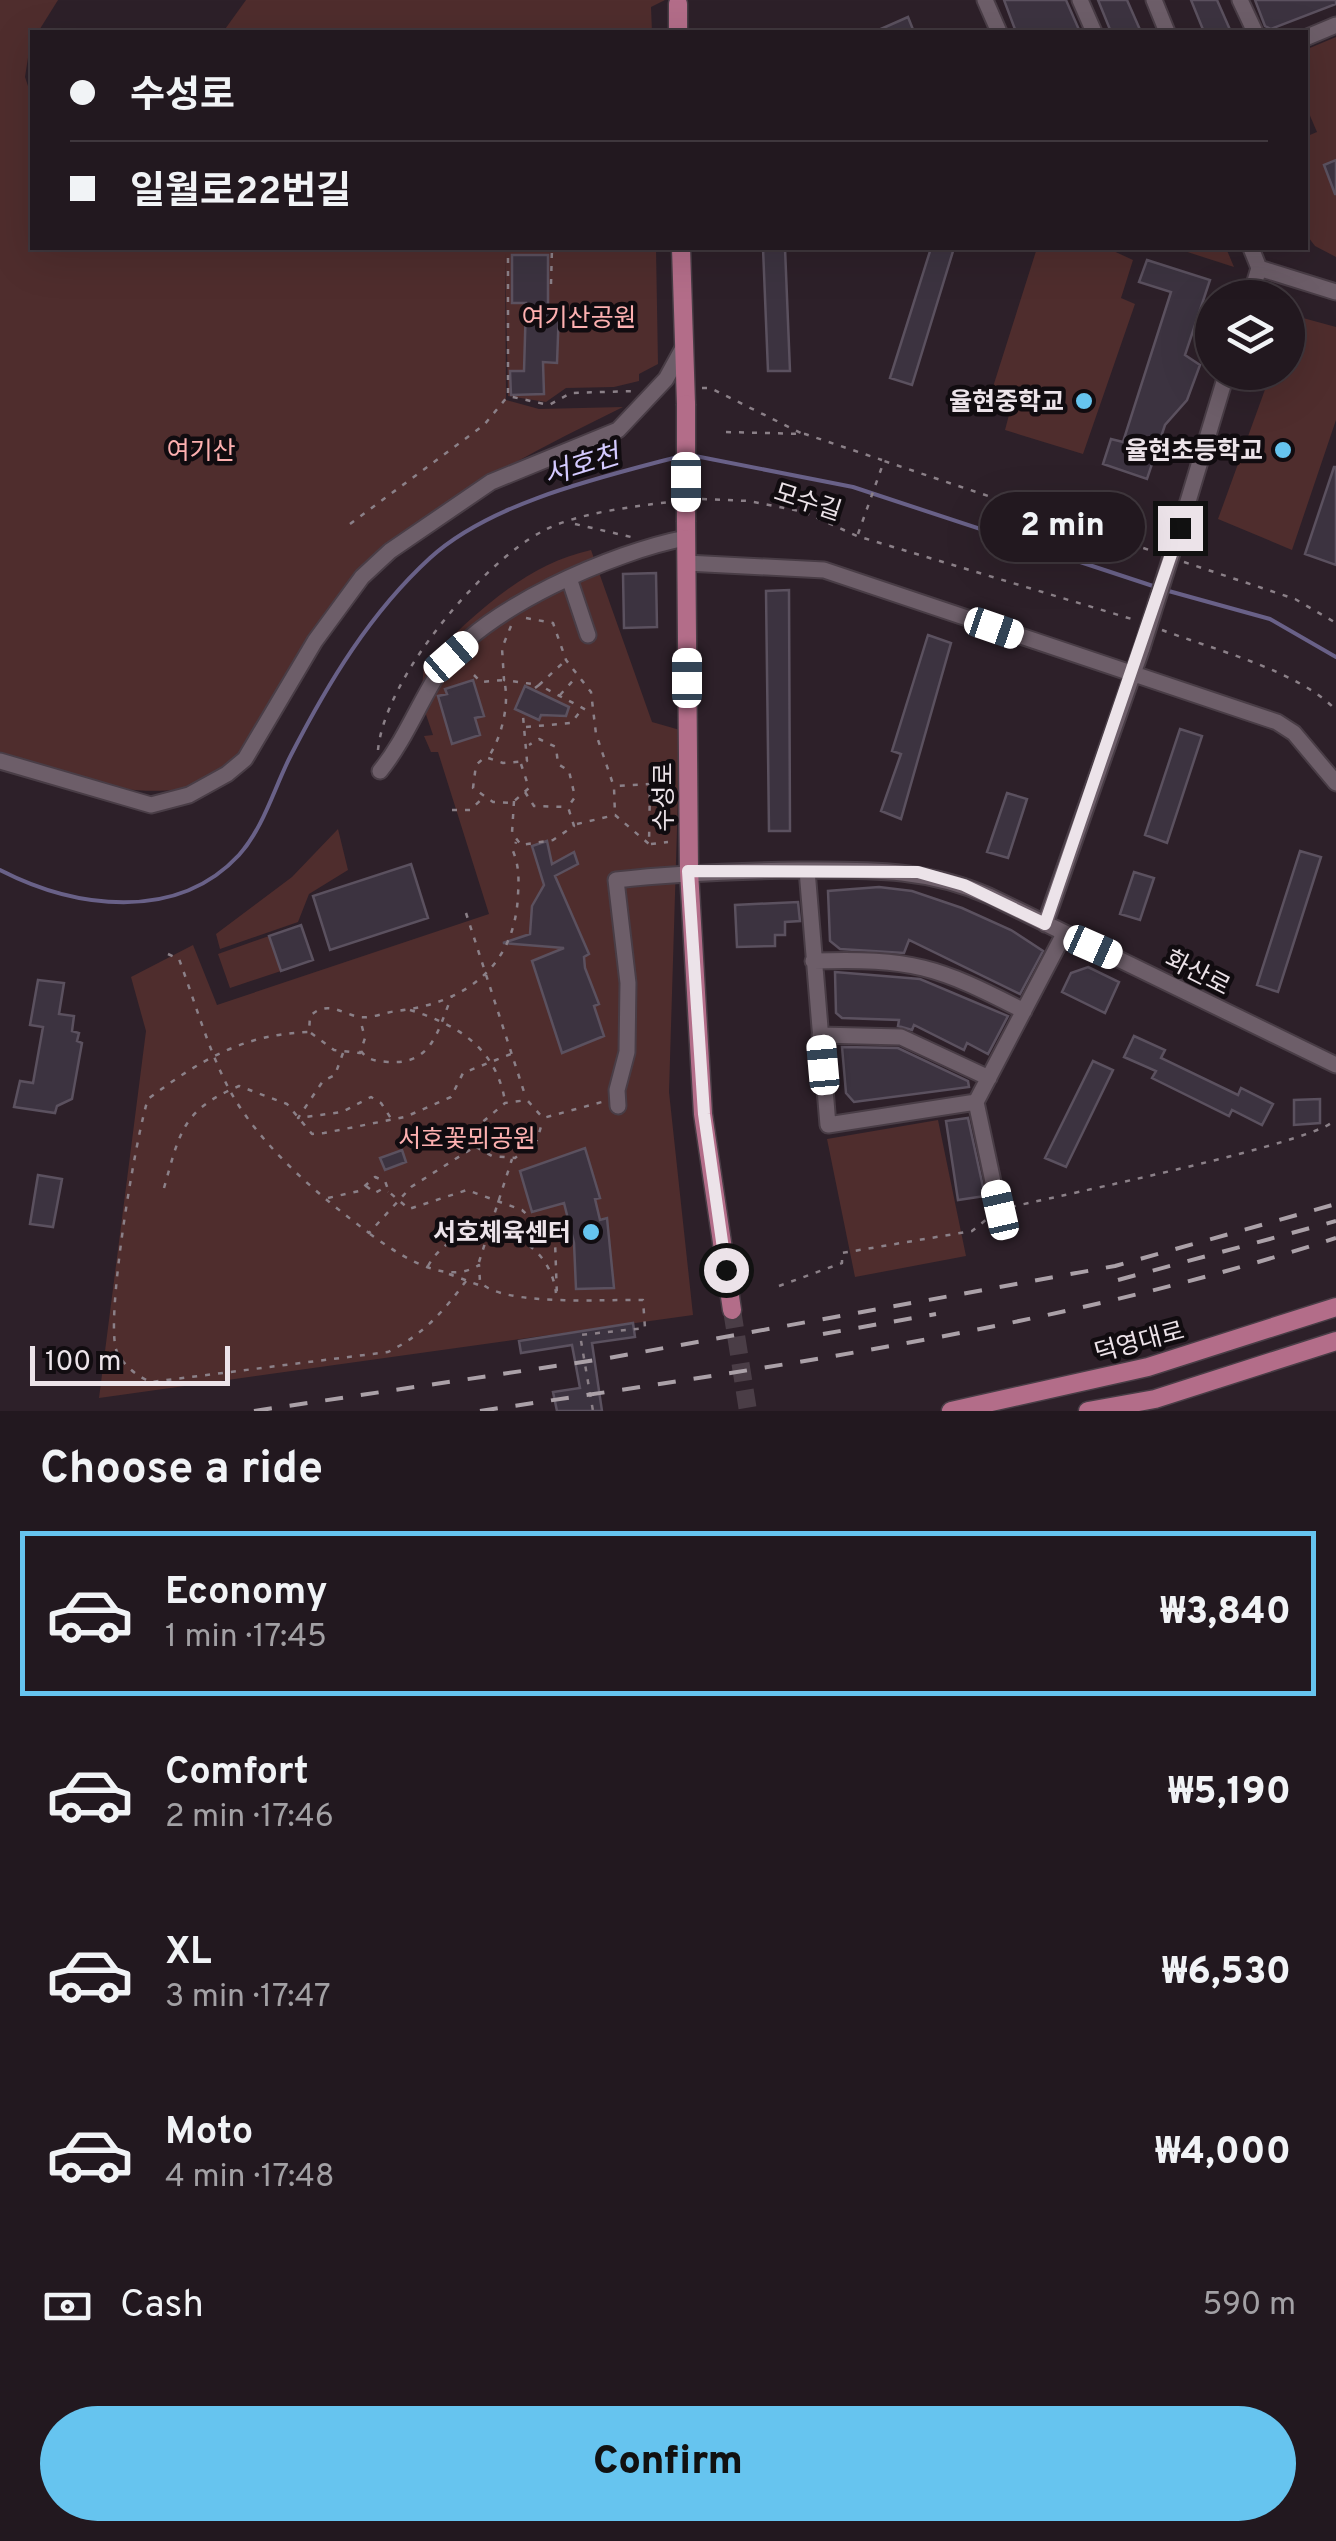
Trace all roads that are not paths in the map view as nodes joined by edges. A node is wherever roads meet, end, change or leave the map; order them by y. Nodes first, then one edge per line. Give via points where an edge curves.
1 (986, 0) edge
2 (1080, 0) edge
3 (1154, 0) edge
4 (1240, 0) edge
5 (681, 1) edge
6 (1336, 25) edge
7 (678, 30) edge
8 (997, 30) edge
9 (1093, 30) edge
10 (1166, 30) edge
11 (1254, 30) edge
12 (1308, 37) edge
13 (681, 250) edge
14 (1252, 250) edge
15 (1259, 268) junction
16 (1255, 280) edge
17 (1336, 292) edge
18 (682, 348) junction
19 (1222, 390) edge
20 (686, 530) junction
21 (686, 563) junction
22 (569, 578) junction
23 (588, 636) dead end
24 (1132, 677) junction
25 (0, 761) edge
26 (380, 771) road end
27 (1336, 783) edge
28 (807, 870) junction
29 (688, 871) junction
30 (1045, 924) junction
31 (1064, 934) junction
32 (813, 961) junction
33 (1024, 1011) junction
34 (820, 1035) junction
35 (1336, 1065) edge
36 (989, 1078) junction
37 (618, 1102) road end
38 (976, 1102) junction
39 (1000, 1210) road end
40 (1336, 1307) edge
41 (732, 1310) tunnel mouth
42 (1336, 1340) edge
43 (951, 1411) edge
44 (1088, 1411) edge

1 - 8 street
2 - 9 street
3 - 10 street
4 - 11 street
5 - 7 main road
6 - 12 street
13 - 18 main road
14 - 15 street
15 - 16 street
15 - 17 street
18 - 20 main road, 수성로, bridge
18 - 25 street via 618,430 491,482 390,551 345,596 245,759 227,774 152,805
19 - 24 street, bridge
20 - 21 main road, 수성로
20 - 22 street
21 - 24 street via 824,570
21 - 29 main road, 수성로
22 - 23 street
22 - 26 street via 507,613 451,657
24 - 27 street via 1286,726
24 - 30 street
28 - 29 street, 화산로
28 - 30 street, 화산로 via 929,875
28 - 32 street
29 - 37 street, 화산로 via 616,880 628,983 628,1052
29 - 41 main road, 수성로 via 704,1114
30 - 31 street, 화산로
31 - 33 street
31 - 35 street, 화산로
32 - 33 street via 872,959 934,968
32 - 34 street
33 - 36 street
34 - 36 street via 901,1037
34 - 38 street via 828,1125
36 - 38 street
38 - 39 street
40 - 43 main road, 덕영대로 via 1148,1367
42 - 44 main road via 1155,1399

